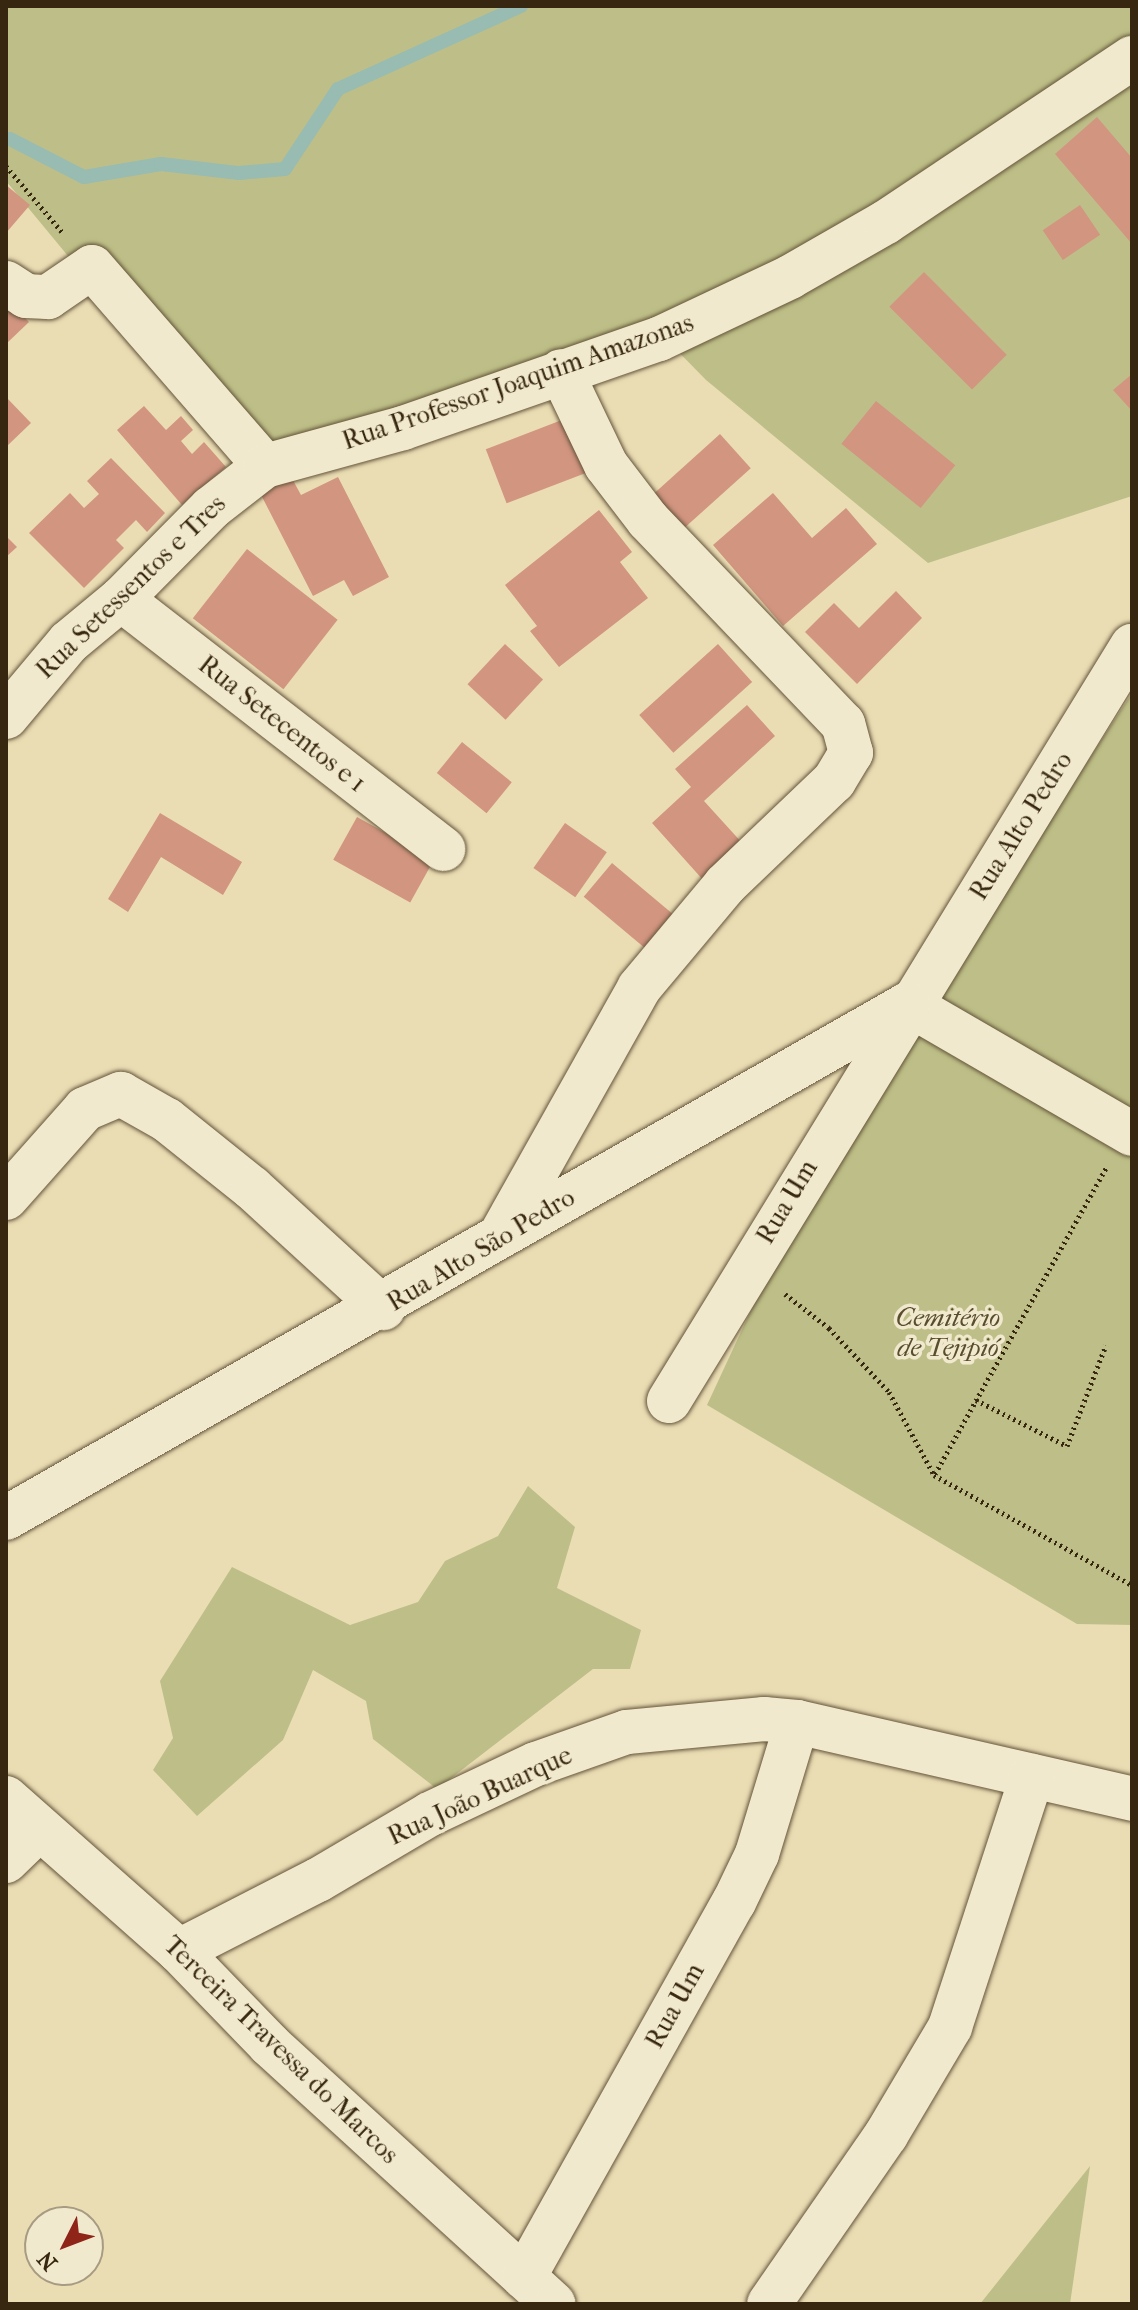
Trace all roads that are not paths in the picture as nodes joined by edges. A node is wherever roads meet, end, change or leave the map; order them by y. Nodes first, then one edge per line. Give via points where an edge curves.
1 (1132, 58) edge
2 (6, 283) edge
3 (561, 371) junction
4 (265, 466) junction
5 (121, 599) junction
6 (1132, 646) edge
7 (6, 717) edge
8 (443, 849) dead end
9 (908, 1004) junction
10 (1129, 1132) edge
11 (6, 1198) edge
12 (500, 1236) junction
13 (383, 1308) junction
14 (669, 1401) dead end
15 (6, 1518) edge
16 (797, 1722) junction
17 (1032, 1776) junction
18 (6, 1798) edge
19 (1132, 1799) edge
20 (39, 1829) junction
21 (6, 1861) edge
22 (179, 1951) junction
23 (539, 2291) edge
24 (769, 2304) edge

1 - 3 street, Rua Professor Joaquim Amazonas via 886,222 790,277 659,339
2 - 4 street via 26,296 48,297 92,267
3 - 4 street, Rua Professor Joaquim Amazonas via 403,428
3 - 12 street via 586,429 639,509 843,724 851,753 834,781 725,885 639,988
4 - 5 street, Rua Setessentos e Tres via 190,527
5 - 7 street, Rua Setessentos e Tres via 69,642
5 - 8 street, Rua Setecentos e 1
6 - 9 street, Rua Alto Pedro
9 - 10 street
9 - 12 street, Rua Alto São Pedro
9 - 14 street, Rua Um
11 - 13 street via 85,1109 121,1094 167,1120 252,1188
12 - 13 street, Rua Alto São Pedro
13 - 15 street, Rua Alto São Pedro
16 - 17 street, Rua João Buarque
16 - 22 street, Rua João Buarque via 764,1719 627,1732 536,1764 430,1814 318,1880
16 - 23 street, Rua Um via 757,1854
17 - 19 street, Rua João Buarque
17 - 24 street via 950,2027 886,2135
18 - 20 street, Terceira Travessa do Marcos
20 - 21 street
20 - 22 street, Terceira Travessa do Marcos
22 - 23 street, Terceira Travessa do Marcos via 270,2045

